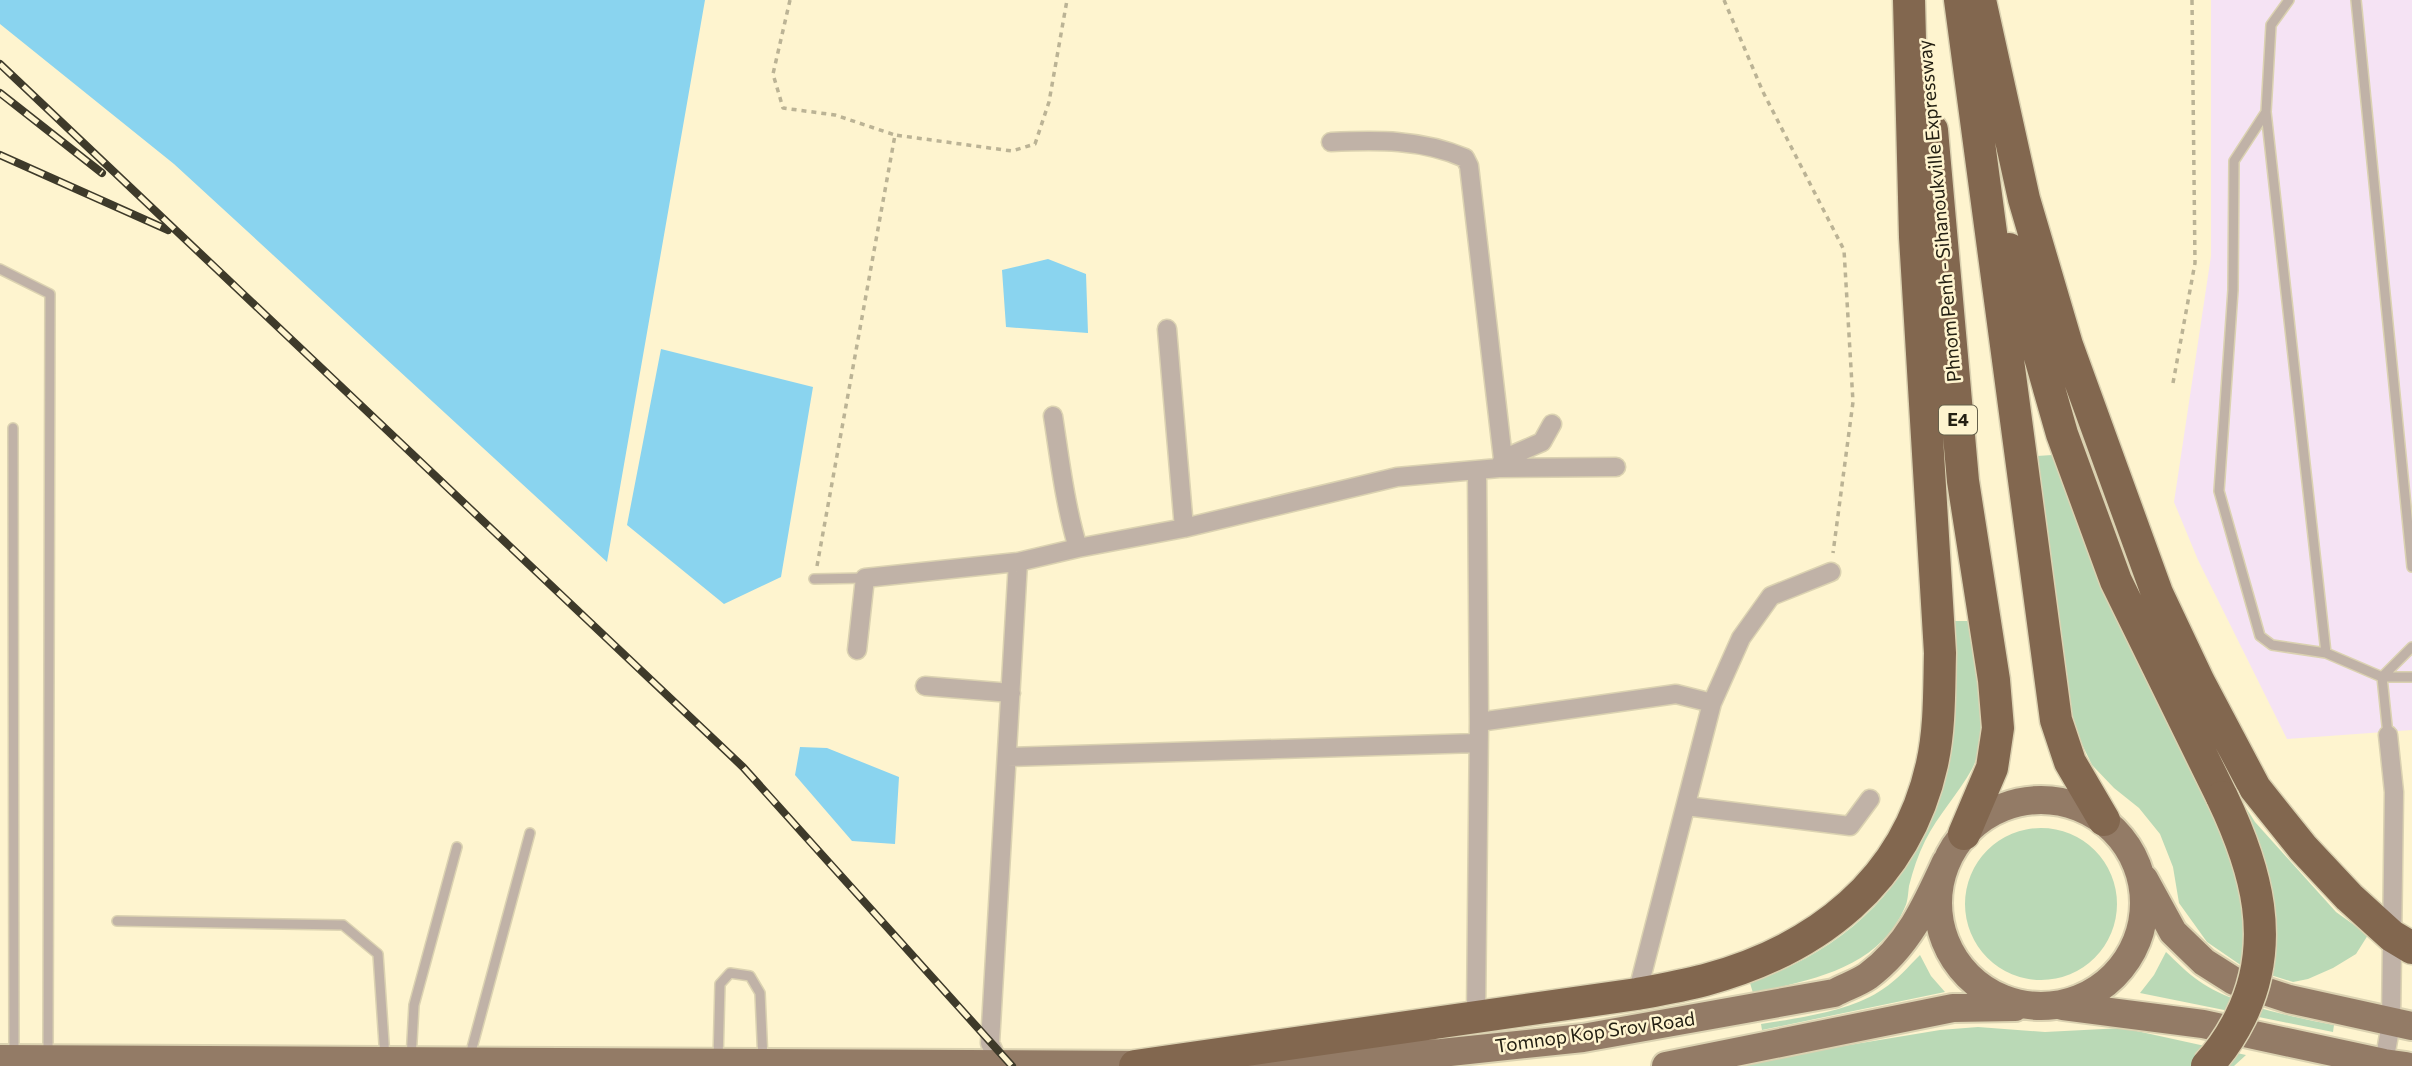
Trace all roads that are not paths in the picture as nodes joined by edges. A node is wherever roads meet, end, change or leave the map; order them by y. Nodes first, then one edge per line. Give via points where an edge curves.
1 (1909, 0) edge
2 (1920, 0) edge
3 (2289, 0) edge
4 (2356, 0) edge
5 (1967, 6) edge
6 (2266, 112) junction
7 (1331, 142) dead end
8 (0, 269) edge
9 (1167, 329) dead end
10 (1053, 416) dead end
11 (1552, 424) dead end
12 (13, 429) dead end
13 (1501, 464) junction
14 (1616, 467) dead end
15 (1477, 471) junction
16 (1184, 528) junction
17 (1078, 548) junction
18 (1018, 562) junction
19 (2412, 567) edge
20 (1831, 572) road end
21 (865, 578) junction
22 (814, 579) road end
23 (2412, 647) edge
24 (857, 650) dead end
25 (2326, 653) junction
26 (2382, 677) junction
27 (2412, 677) edge
28 (925, 686) dead end
29 (1011, 693) junction
30 (1712, 703) junction
31 (1479, 722) junction
32 (2388, 735) joint
33 (1478, 743) junction
34 (1007, 757) junction
35 (1870, 799) dead end
36 (1686, 806) junction
37 (2104, 820) junction
38 (530, 832) dead end
39 (1964, 834) junction
40 (457, 847) dead end
41 (1946, 862) junction
42 (2139, 869) junction
43 (117, 920) dead end
44 (2402, 942) edge
45 (1637, 994) junction
46 (2060, 1005) junction
47 (2028, 1006) junction
48 (1476, 1017) junction
49 (2401, 1024) edge
50 (7, 1059) edge
51 (48, 1059) junction
52 (398, 1060) junction
53 (469, 1061) junction
54 (718, 1062) junction
55 (764, 1063) junction
56 (1000, 1065) edge
57 (2395, 1065) edge
58 (1135, 1066) edge
59 (1666, 1066) edge
60 (2207, 1066) edge

1 - 45 highway via 1916,237 1940,653 1939,719 1932,764 1921,802 1885,869 1831,922 1761,961 1705,980
2 - 39 highway, Phnom Penh - Sihanoukville Expressway / E4 via 1963,481 1998,728 1992,768
3 - 6 lane via 2271,25
4 - 19 lane
5 - 37 highway, Phnom Penh - Sihanoukville Expressway / E4 via 2056,720 2070,762
5 - 44 highway via 2059,319 2157,593 2255,788 2349,897
5 - 60 highway, bridge via 2012,264 2062,434 2116,581 2222,797 2256,886 2259,967 2228,1042
6 - 25 lane
6 - 25 lane via 2234,161 2233,290 2220,491 2260,636 2272,645
7 - 13 street via 1424,144 1465,158
8 - 51 lane via 50,293
9 - 16 street
10 - 17 street
11 - 13 street via 1542,442
12 - 50 lane
13 - 14 street
13 - 15 street
15 - 16 street via 1397,477
15 - 31 street
16 - 17 street
17 - 18 street
18 - 21 street
18 - 29 street
20 - 30 street via 1771,596 1741,638
21 - 22 lane
21 - 24 street
23 - 26 lane
25 - 26 lane
26 - 27 lane
26 - 32 lane
28 - 29 street
29 - 34 street
30 - 31 street via 1676,694
30 - 36 street
31 - 33 street
32 - 44 street
33 - 34 street
33 - 48 street
34 - 56 street via 990,1042
35 - 36 street via 1850,826
36 - 45 street
37 - 39 main road, E4 via 2077,805 2047,799 2016,802 1988,814
37 - 42 main road, E4 via 2125,842
38 - 53 lane
39 - 41 main road, E4
40 - 52 lane
41 - 47 main road, E4 via 1938,893 1940,925 1951,955 1971,980 1998,998
41 - 58 main road, Tomnop Kop Srov Road via 1922,915 1897,949 1867,977 1834,993 1583,1038 1454,1052
42 - 46 main road, E4 via 2144,904 2138,939 2120,970 2094,993
42 - 49 main road via 2173,932 2204,962 2234,981 2289,999
43 - 52 lane via 343,925 378,954
44 - 49 street
45 - 48 highway
46 - 47 main road, E4
46 - 57 main road via 2203,1024
47 - 59 main road via 1953,1008
48 - 58 highway
49 - 57 street
50 - 51 main road, Tomnop Kop Srov Road
51 - 52 main road, Tomnop Kop Srov Road
52 - 53 main road, Tomnop Kop Srov Road
53 - 54 main road, Tomnop Kop Srov Road
54 - 55 main road, Tomnop Kop Srov Road
54 - 55 lane via 720,984 730,973 750,976 760,993
55 - 56 main road, Tomnop Kop Srov Road
56 - 58 main road, Tomnop Kop Srov Road

